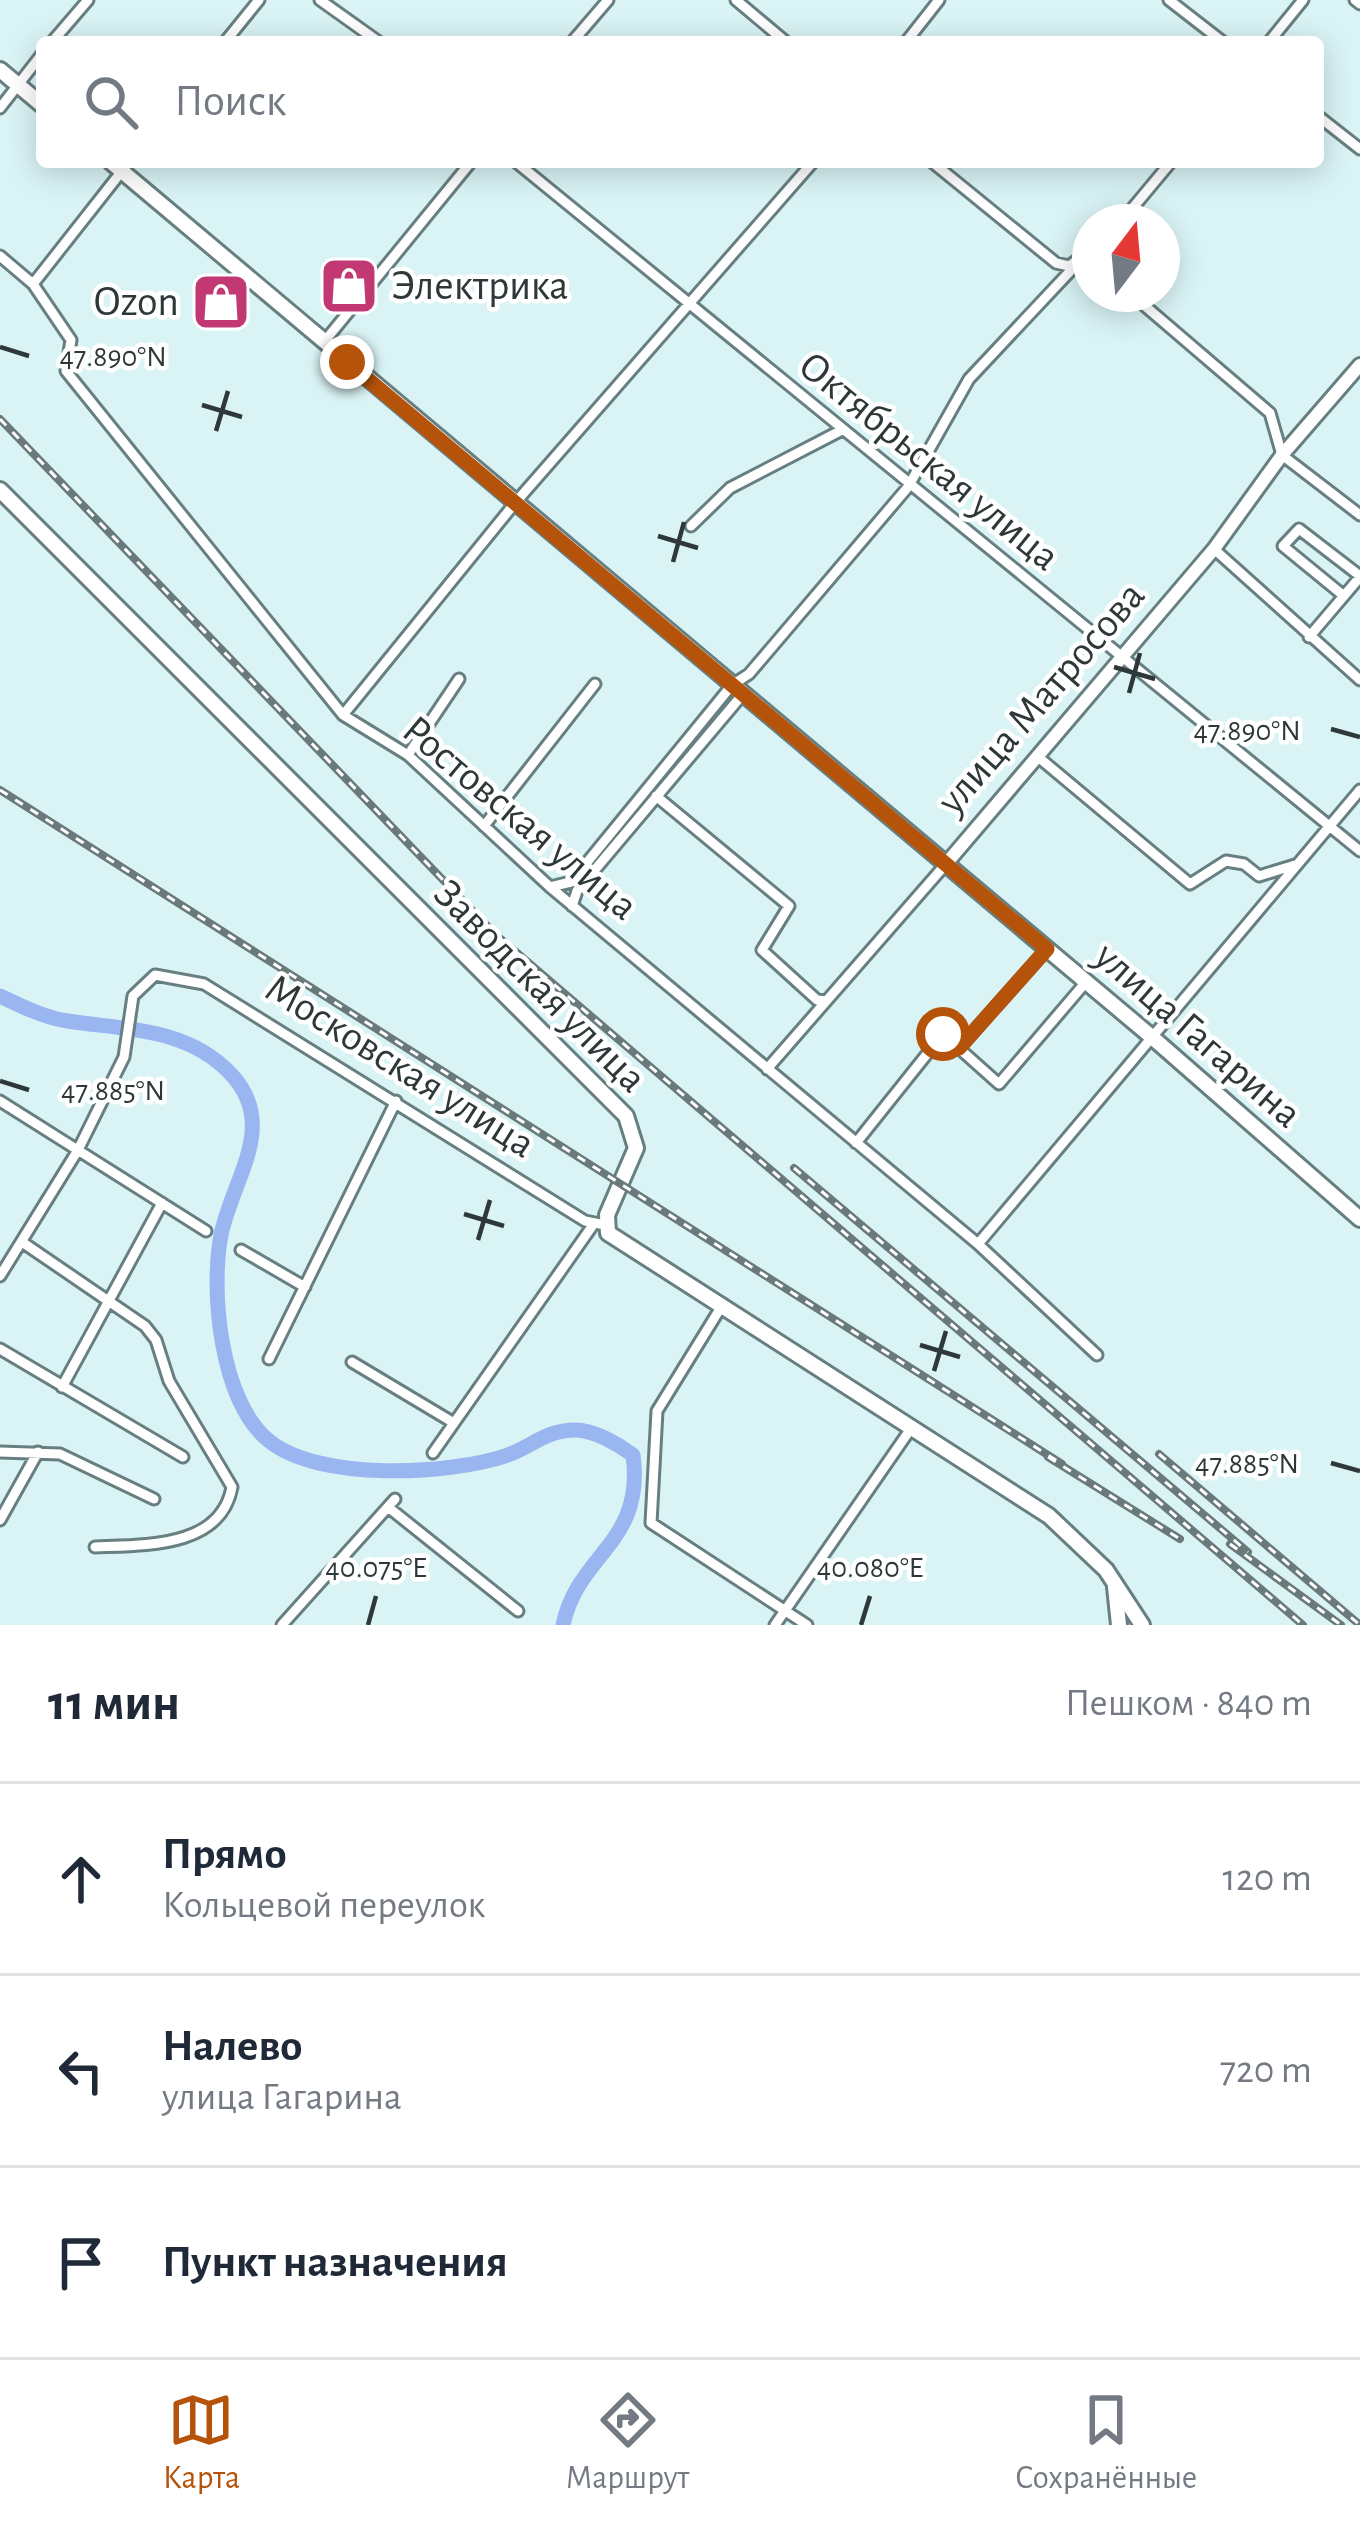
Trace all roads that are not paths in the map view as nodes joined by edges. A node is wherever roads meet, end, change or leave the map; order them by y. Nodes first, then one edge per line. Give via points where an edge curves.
1 (88, 0) edge
2 (260, 0) edge
3 (320, 0) edge
4 (608, 0) edge
5 (736, 0) edge
6 (939, 0) edge
7 (1169, 0) edge
8 (1303, 0) edge
9 (57, 36) edge
10 (230, 36) edge
11 (371, 36) edge
12 (577, 36) edge
13 (779, 36) edge
14 (911, 36) edge
15 (1215, 36) edge
16 (1274, 36) edge
17 (36, 62) edge
18 (0, 70) edge
19 (18, 85) junction
20 (36, 100) edge
21 (0, 108) edge
22 (1324, 121) edge
23 (1360, 149) edge
24 (118, 168) edge
25 (123, 168) edge
26 (465, 168) edge
27 (523, 168) edge
28 (808, 168) edge
29 (939, 168) edge
30 (1166, 168) edge
31 (1135, 204) edge
32 (0, 256) edge
33 (1072, 264) edge
34 (1072, 271) edge
35 (33, 284) junction
36 (687, 306) junction
37 (1152, 312) edge
38 (323, 342) junction
39 (1360, 365) edge
40 (840, 431) junction
41 (1282, 455) junction
42 (908, 487) junction
43 (0, 490) edge
44 (515, 503) junction
45 (1360, 514) edge
46 (691, 526) dead end
47 (1214, 549) junction
48 (1360, 577) edge
49 (1344, 596) junction
50 (1310, 637) junction
51 (1118, 657) junction
52 (460, 679) dead end
53 (1360, 680) edge
54 (596, 684) dead end
55 (737, 690) junction
56 (343, 715) junction
57 (408, 755) junction
58 (1037, 756) junction
59 (1360, 790) edge
60 (656, 796) junction
61 (484, 826) junction
62 (1329, 826) junction
63 (1360, 851) edge
64 (945, 865) junction
65 (1298, 865) junction
66 (550, 887) junction
67 (572, 906) junction
68 (1047, 949) junction
69 (1086, 982) junction
70 (826, 1001) junction
71 (1154, 1038) junction
72 (959, 1048) junction
73 (767, 1069) junction
74 (0, 1101) edge
75 (396, 1101) junction
76 (856, 1143) junction
77 (78, 1150) junction
78 (162, 1203) junction
79 (1359, 1216) edge
80 (599, 1225) junction
81 (206, 1231) dead end
82 (22, 1242) junction
83 (978, 1244) junction
84 (241, 1250) dead end
85 (0, 1276) edge
86 (305, 1287) junction
87 (107, 1302) junction
88 (722, 1304) junction
89 (0, 1348) edge
90 (1097, 1355) dead end
91 (269, 1359) dead end
92 (352, 1362) dead end
93 (62, 1387) junction
94 (454, 1424) junction
95 (914, 1426) junction
96 (0, 1451) edge
97 (38, 1452) junction
98 (433, 1454) dead end
99 (183, 1457) dead end
100 (154, 1499) dead end
101 (0, 1520) edge
102 (95, 1547) dead end
103 (1114, 1582) junction
104 (783, 1610) junction
105 (518, 1611) dead end
106 (282, 1625) edge
107 (775, 1625) edge
108 (807, 1625) edge
109 (1118, 1625) edge
110 (1142, 1625) edge

1 - 9 street
2 - 10 street
3 - 11 street
4 - 12 street
5 - 13 street
6 - 14 street
7 - 15 street
8 - 16 street
17 - 19 street
18 - 19 main road
19 - 20 main road
19 - 21 street
22 - 23 street
24 - 35 street
25 - 38 main road, улица Гагарина
26 - 38 street
27 - 36 street, Октябрьская улица
28 - 36 street
29 - 33 street via 1056,263
30 - 31 street
32 - 35 street, Ростовская улица
34 - 42 street via 969,379
35 - 56 street, Ростовская улица via 71,340 66,371
36 - 40 street, Октябрьская улица
36 - 44 street
37 - 41 street via 1270,413
38 - 44 main road, улица Гагарина
39 - 41 street, улица Матросова
40 - 42 street, Октябрьская улица
40 - 46 street via 730,488
41 - 45 street
41 - 47 street, улица Матросова
42 - 51 street, Октябрьская улица
42 - 55 street
43 - 80 main road, Заводская улица via 617,1106 636,1148
44 - 55 main road, улица Гагарина
44 - 56 street
47 - 50 street
47 - 51 street, улица Матросова
48 - 49 street
48 - 49 street via 1299,529 1283,546
49 - 50 street
50 - 53 street
51 - 58 street, улица Матросова
51 - 62 street, Октябрьская улица
52 - 57 street
54 - 61 street
55 - 60 street
55 - 64 main road, улица Гагарина
55 - 66 street via 571,882
56 - 57 street, Ростовская улица
57 - 61 street, Ростовская улица
58 - 64 street, улица Матросова
58 - 65 street via 1190,884 1226,861 1259,876
59 - 62 street
60 - 67 street
60 - 70 street via 789,906 761,950
61 - 66 street, Ростовская улица
62 - 63 street, Октябрьская улица
62 - 65 street
64 - 68 main road, улица Гагарина
64 - 70 street, улица Матросова
65 - 71 street
66 - 67 street, Ростовская улица
67 - 73 street, Ростовская улица
68 - 69 main road, улица Гагарина
68 - 72 street
69 - 71 main road, улица Гагарина
69 - 72 street via 999,1084
70 - 73 street, улица Матросова
71 - 79 main road, улица Гагарина
71 - 83 street
72 - 76 street via 943,1034
73 - 76 street, Ростовская улица
74 - 77 street
75 - 77 street, Московская улица via 204,984 154,975 133,996 124,1057
75 - 80 street, Московская улица
75 - 86 street
76 - 83 street, Ростовская улица
77 - 78 street
77 - 82 street
78 - 81 street
78 - 87 street
80 - 88 main road
80 - 94 street
82 - 85 street
82 - 87 street
83 - 90 street, Ростовская улица
84 - 86 street
86 - 91 street
87 - 93 street
87 - 102 street via 156,1340 169,1381 232,1487 229,1505 198,1534
88 - 95 main road
88 - 104 street via 657,1411 651,1523
89 - 93 street
92 - 94 street
93 - 99 street
94 - 98 street
95 - 103 main road via 1065,1528
95 - 104 street
96 - 97 street
97 - 100 street via 77,1461
97 - 101 street
103 - 109 main road
103 - 110 main road
104 - 107 street
104 - 108 street
105 - 106 street via 391,1503

